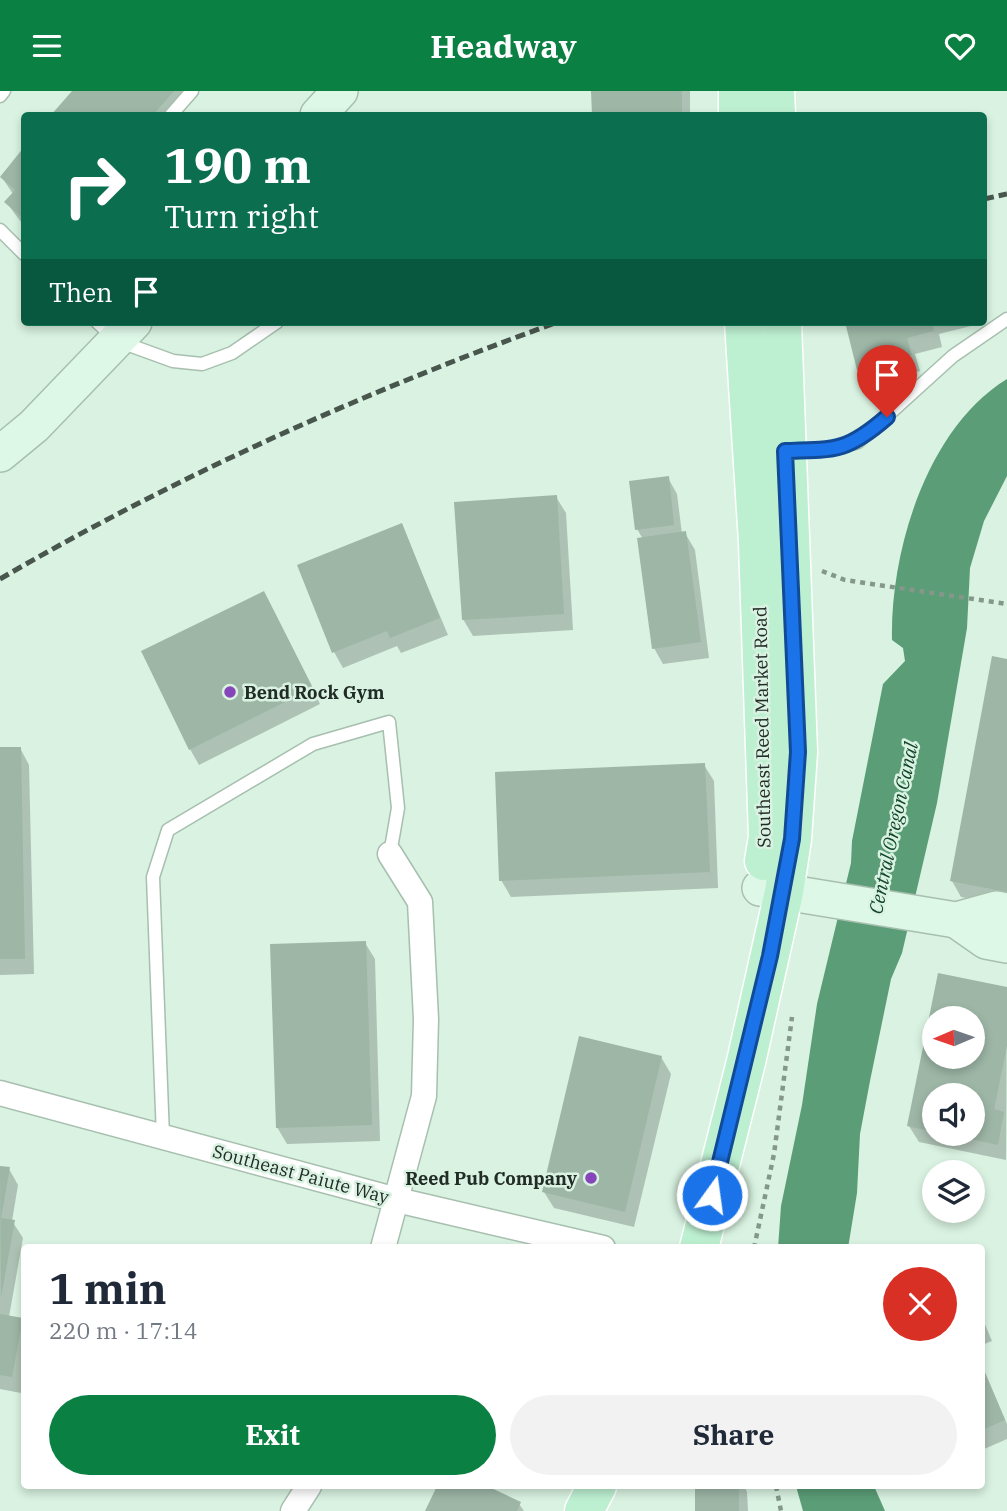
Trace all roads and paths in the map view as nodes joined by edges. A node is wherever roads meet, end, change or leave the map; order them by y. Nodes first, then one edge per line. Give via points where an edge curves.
1 (4, 91) edge
2 (192, 91) edge
3 (340, 91) edge
4 (738, 91) edge
5 (775, 91) edge
6 (0, 96) edge
7 (174, 112) edge
8 (321, 112) edge
9 (738, 112) edge
10 (776, 112) edge
11 (0, 230) edge
12 (21, 251) edge
13 (1007, 319) edge
14 (271, 326) edge
15 (744, 326) edge
16 (782, 326) edge
17 (116, 328) edge
18 (785, 451) junction
19 (0, 454) edge
20 (845, 580) dead end
21 (1007, 604) edge
22 (390, 854) joint
23 (772, 890) junction
24 (1007, 911) edge
25 (956, 920) junction
26 (1007, 945) edge
27 (792, 1014) dead end
28 (0, 1093) edge
29 (163, 1137) junction
30 (397, 1200) junction
31 (384, 1244) edge
32 (586, 1244) edge
33 (676, 1244) edge
34 (700, 1244) edge
35 (755, 1244) edge
36 (307, 1489) edge
37 (595, 1489) edge
38 (620, 1489) edge
39 (777, 1489) edge
40 (293, 1511) edge
41 (584, 1511) edge
42 (609, 1511) edge
43 (781, 1511) edge

1 - 6 lane
2 - 7 lane
3 - 8 street
4 - 9 main road
5 - 10 main road
11 - 12 lane
13 - 18 lane via 953,356 858,442 831,450
14 - 17 lane via 232,353 202,364 173,361
15 - 23 main road, Southeast Reed Market Road
16 - 18 main road, Southeast Reed Market Road
17 - 19 street via 34,426
18 - 23 main road, Southeast Reed Market Road via 798,752 792,839
20 - 21 path
22 - 29 lane via 398,808 389,722 313,744 168,830 153,877
22 - 30 street via 421,902 426,1019 424,1096
23 - 25 street
23 - 33 main road, Southeast Reed Market Road via 722,1061
23 - 34 main road, Southeast Reed Market Road via 746,1062
24 - 25 street via 996,909
25 - 26 street via 986,941
27 - 35 path via 774,1154
28 - 29 street, Southeast Paiute Way
29 - 30 street, Southeast Paiute Way
30 - 31 street
30 - 32 street, Southeast Paiute Way
36 - 40 street
37 - 41 main road
38 - 42 main road
39 - 43 path

